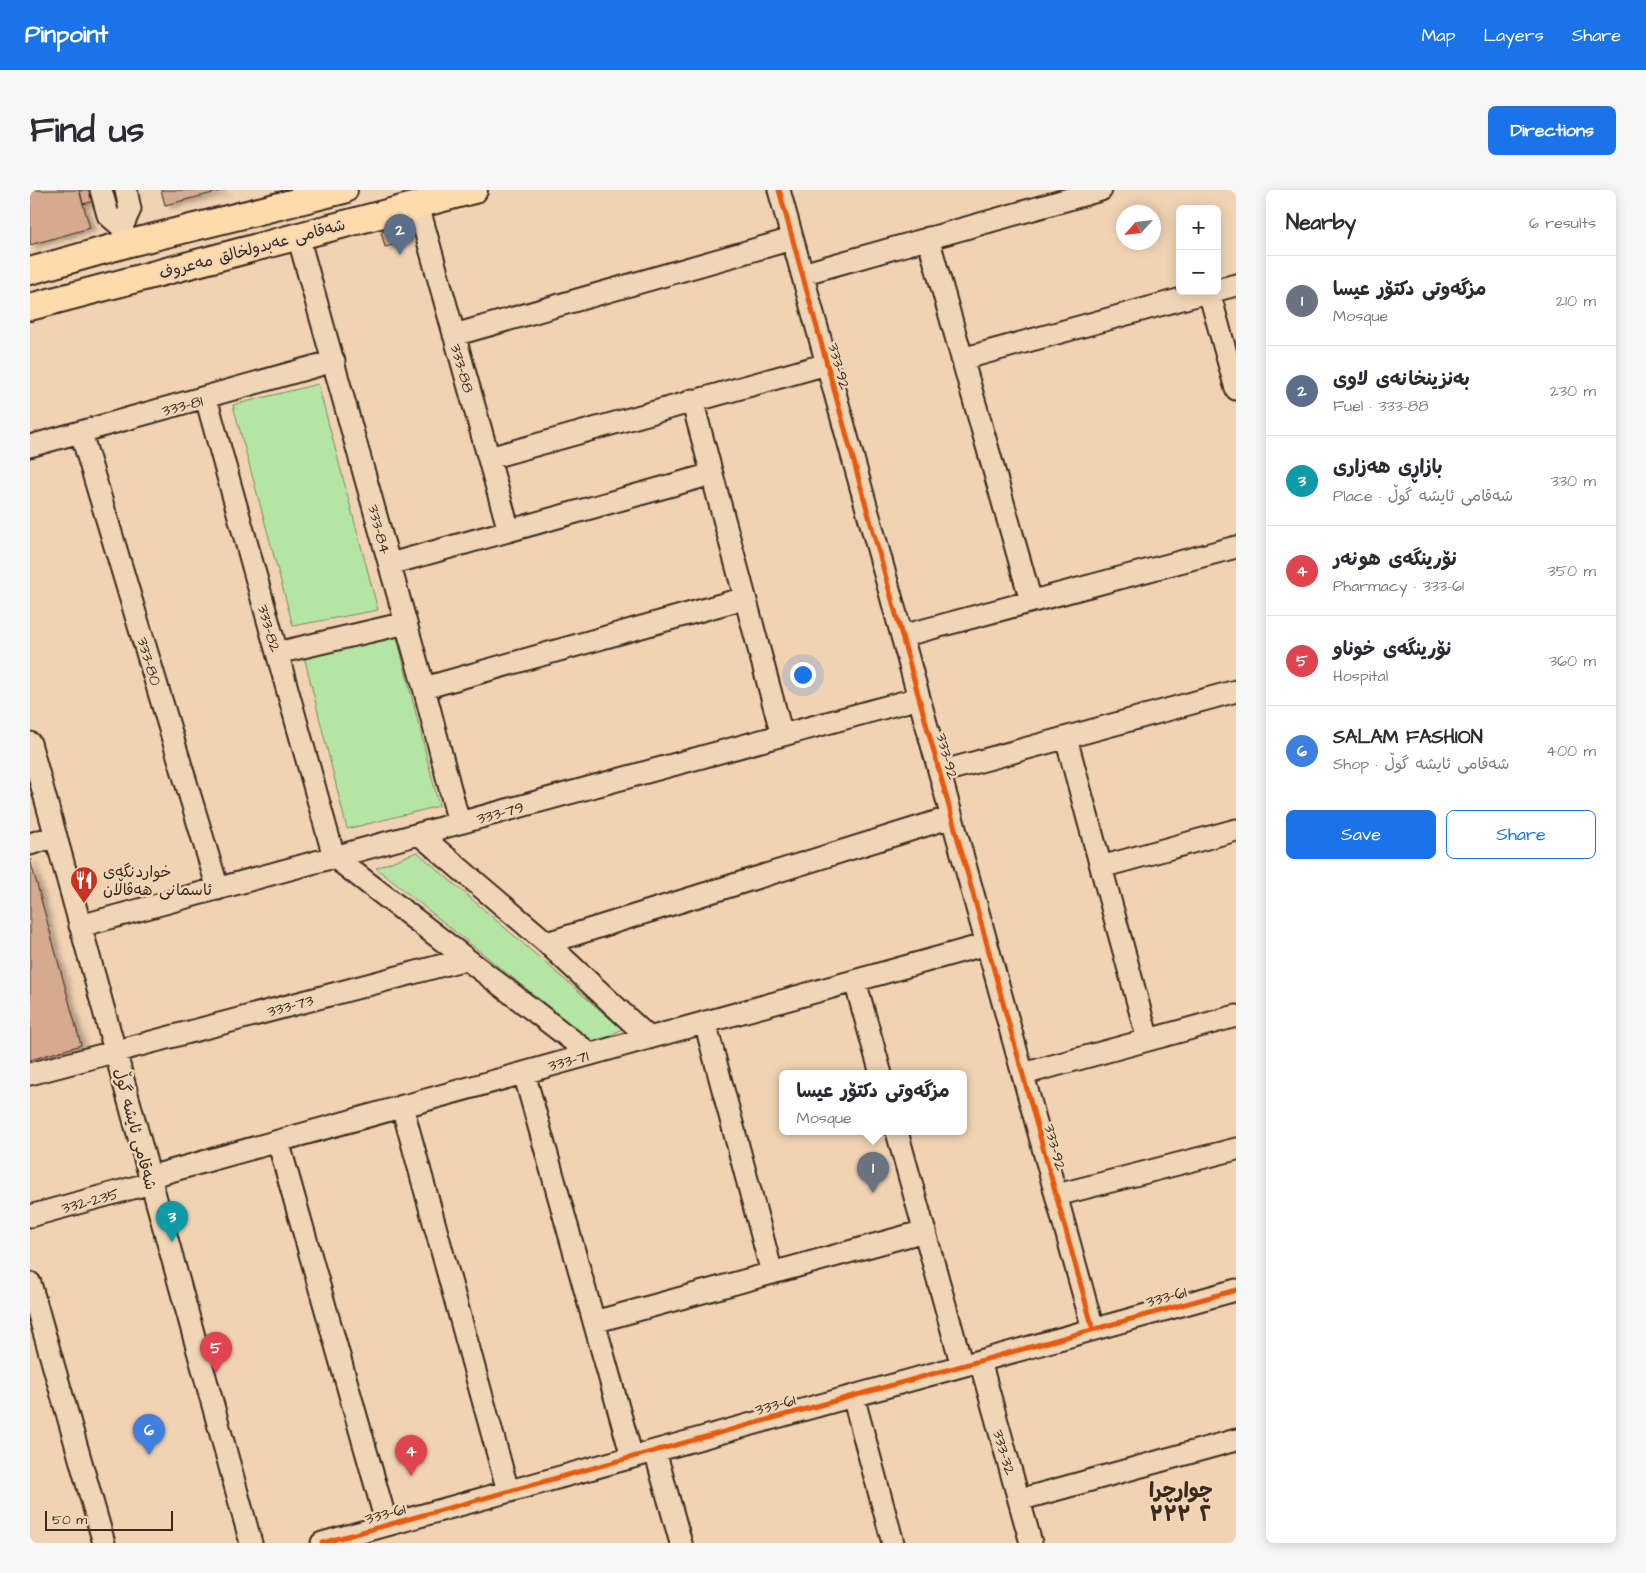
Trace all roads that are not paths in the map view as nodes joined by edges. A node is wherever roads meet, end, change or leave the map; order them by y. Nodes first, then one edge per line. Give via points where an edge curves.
1 (101, 190) edge
2 (126, 190) edge
3 (344, 190) edge
4 (474, 190) edge
5 (779, 190) edge
6 (1100, 190) edge
7 (418, 205) junction
8 (124, 235) junction
9 (298, 236) junction
10 (928, 238) junction
11 (792, 239) junction
12 (30, 271) edge
13 (802, 274) junction
14 (133, 279) junction
15 (1236, 285) edge
16 (1221, 289) edge
17 (1199, 295) edge
18 (1211, 295) edge
19 (30, 307) edge
20 (454, 335) junction
21 (962, 359) junction
22 (334, 361) junction
23 (827, 364) junction
24 (1236, 389) edge
25 (206, 398) junction
26 (692, 400) junction
27 (81, 432) junction
28 (30, 446) edge
29 (489, 458) junction
30 (712, 474) junction
31 (509, 531) junction
32 (1236, 547) edge
33 (390, 564) junction
34 (745, 598) junction
35 (1031, 601) junction
36 (406, 623) junction
37 (902, 636) junction
38 (277, 653) junction
39 (424, 688) junction
40 (1236, 691) edge
41 (919, 698) junction
42 (782, 735) junction
43 (1066, 738) junction
44 (30, 743) edge
45 (940, 772) junction
46 (952, 817) junction
47 (459, 823) junction
48 (1236, 830) edge
49 (419, 834) junction
50 (56, 836) junction
51 (30, 844) edge
52 (334, 857) junction
53 (1101, 867) junction
54 (218, 889) junction
55 (80, 926) junction
56 (547, 943) junction
57 (987, 944) junction
58 (466, 959) junction
59 (855, 981) junction
60 (1236, 1016) edge
61 (705, 1022) junction
62 (649, 1038) junction
63 (1148, 1040) junction
64 (114, 1050) junction
65 (590, 1054) junction
66 (880, 1070) edge
67 (524, 1073) junction
68 (30, 1074) edge
69 (1023, 1074) junction
70 (402, 1106) junction
71 (898, 1135) edge
72 (278, 1141) junction
73 (1236, 1149) edge
74 (150, 1180) junction
75 (1056, 1196) junction
76 (30, 1216) edge
77 (924, 1231) junction
78 (772, 1273) junction
79 (30, 1283) edge
80 (1236, 1290) edge
81 (594, 1322) junction
82 (1093, 1329) junction
83 (971, 1363) junction
84 (854, 1396) junction
85 (1236, 1440) edge
86 (655, 1451) junction
87 (632, 1457) junction
88 (508, 1491) junction
89 (1019, 1500) junction
90 (387, 1525) junction
91 (246, 1542) edge
92 (104, 1543) edge
93 (322, 1543) edge
94 (681, 1543) edge
95 (893, 1543) edge
96 (1031, 1543) edge

1 - 8 street via 108,215
2 - 8 street via 130,209
3 - 8 main road, شەقامی عەبدولخالق مەعروف
4 - 7 main road, شەقامی عەبدولخالق مەعروف
5 - 11 street, 333-92
6 - 10 street
7 - 9 main road, شەقامی عەبدولخالق مەعروف
7 - 20 street, 333-88
8 - 12 main road, شەقامی عەبدولخالق مەعروف
8 - 14 main road
9 - 14 main road, شەقامی عەبدولخالق مەعروف
9 - 22 street, 333-84
10 - 13 street
10 - 21 street
11 - 13 street, 333-92
11 - 20 street
13 - 23 street, 333-92
14 - 19 main road, شەقامی عەبدولخالق مەعروف
15 - 16 street
17 - 21 street
18 - 24 street
20 - 29 street, 333-88
21 - 35 street
22 - 25 street, 333-81
22 - 33 street, 333-84
23 - 26 street
23 - 37 street, 333-92
25 - 27 street, 333-81
25 - 38 street, 333-82
26 - 29 street
26 - 30 street
27 - 28 street, 333-81
27 - 54 street, 333-80
29 - 31 street, 333-88
30 - 31 street
30 - 34 street
31 - 33 street
32 - 35 street
33 - 36 street, 333-84
34 - 39 street
34 - 42 street
35 - 37 street
36 - 38 street
36 - 39 street, 333-84
37 - 41 street, 333-92
38 - 52 street, 333-82
39 - 47 street, 333-84
40 - 43 street
41 - 42 street, 333-79
41 - 45 street, 333-92
42 - 47 street, 333-79
43 - 45 street
43 - 53 street
44 - 50 street, شەقامی ئایشە گوڵ
45 - 46 street, 333-92
46 - 56 street
46 - 57 street, 333-92
47 - 49 street, 333-79
48 - 53 street
49 - 52 street, 333-79
49 - 56 street
50 - 51 street
50 - 55 street, شەقامی ئایشە گوڵ
52 - 54 street, 333-79
52 - 58 street
53 - 63 street
54 - 55 street, 333-79
55 - 64 street, شەقامی ئایشە گوڵ
56 - 62 street
57 - 59 street, 333-71
57 - 69 street, 333-92
58 - 64 street, 333-73
58 - 65 street
59 - 61 street, 333-71
59 - 66 street
60 - 63 street
61 - 62 street, 333-71
61 - 78 street
62 - 65 street, 333-71
63 - 69 street
64 - 68 street, 333-73
64 - 74 street, شەقامی ئایشە گوڵ
65 - 67 street, 333-71
67 - 70 street, 333-71
67 - 81 street
69 - 75 street, 333-92
70 - 72 street, 333-71
70 - 88 street
71 - 77 street, 333-32
72 - 74 street, 333-71
72 - 90 street
73 - 75 street
74 - 76 street, 332-235
74 - 91 street, شەقامی ئایشە گوڵ
75 - 82 street, 333-92
77 - 78 street
77 - 83 street, 333-32
78 - 81 street
79 - 92 street
80 - 82 street, 333-61
81 - 87 street
82 - 83 street, 333-61
83 - 84 street, 333-61
83 - 89 street, 333-32
84 - 86 street, 333-61
84 - 95 street
85 - 89 street
86 - 87 street, 333-61
86 - 94 street
87 - 88 street, 333-61
88 - 90 street, 333-61
89 - 96 street, 333-32
90 - 93 street, 333-61

